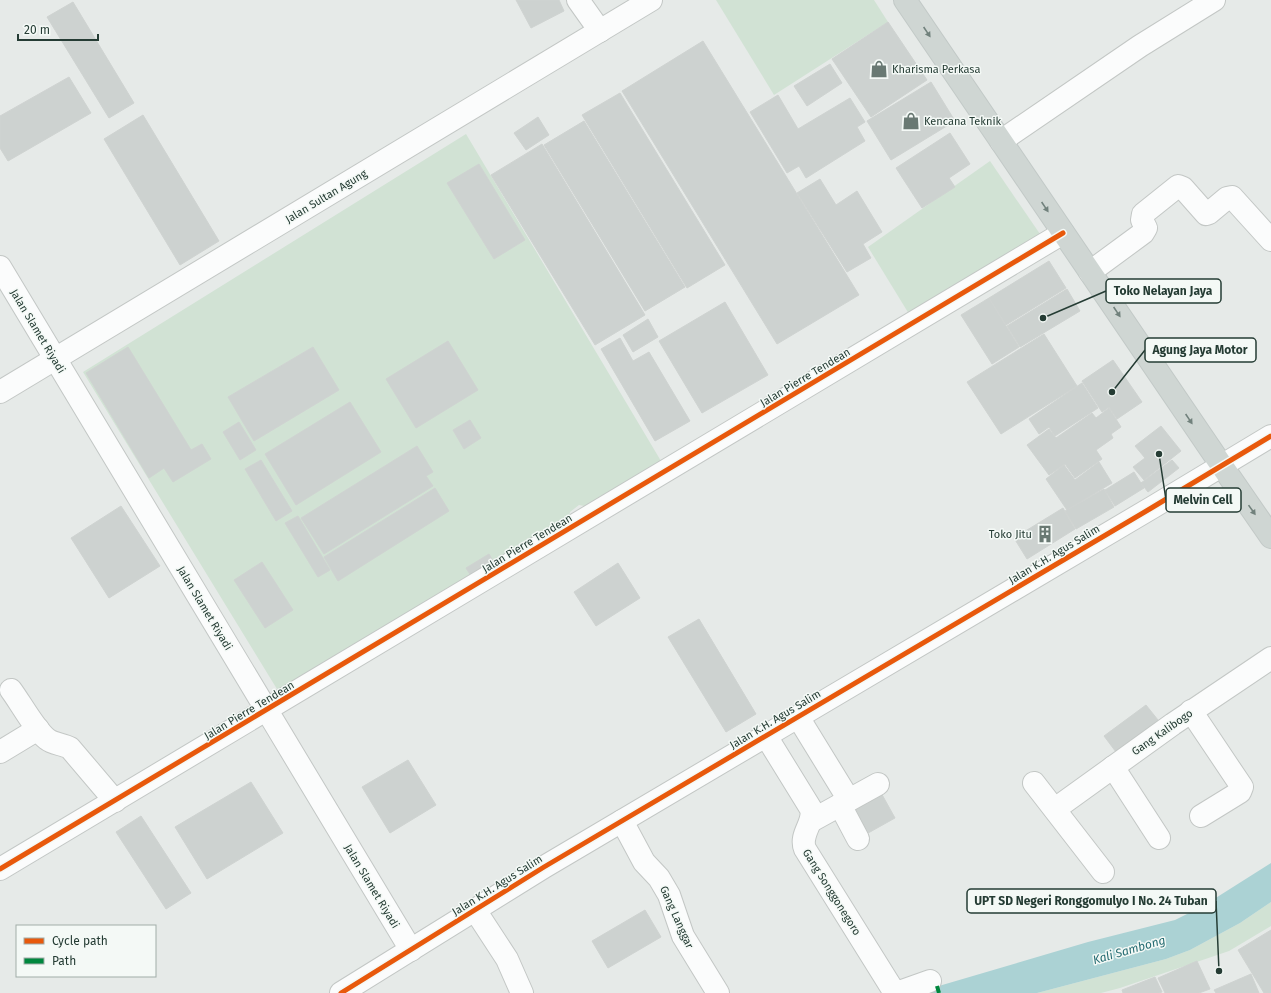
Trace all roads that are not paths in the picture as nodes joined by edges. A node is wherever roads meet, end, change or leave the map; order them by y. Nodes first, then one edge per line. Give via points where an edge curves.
1 (578, 0) edge
2 (651, 0) edge
3 (905, 0) edge
4 (1214, 0) edge
5 (600, 31) junction
6 (1001, 141) junction
7 (1063, 233) junction
8 (1271, 240) edge
9 (0, 267) edge
10 (1090, 272) junction
11 (55, 358) junction
12 (0, 392) edge
13 (1271, 436) edge
14 (1222, 466) junction
15 (1271, 537) edge
16 (1271, 658) edge
17 (11, 690) dead end
18 (267, 711) junction
19 (1191, 711) junction
20 (798, 717) junction
21 (38, 729) junction
22 (766, 736) junction
23 (0, 752) edge
24 (1113, 766) junction
25 (1034, 783) dead end
26 (878, 784) dead end
27 (115, 801) junction
28 (844, 803) junction
29 (1055, 809) junction
30 (1202, 816) dead end
31 (622, 821) junction
32 (811, 821) junction
33 (1159, 838) dead end
34 (858, 839) dead end
35 (2, 863) edge
36 (1104, 872) dead end
37 (474, 910) junction
38 (411, 950) junction
39 (930, 981) dead end
40 (350, 991) edge
41 (522, 993) edge
42 (718, 993) edge

1 - 5 street
2 - 5 street, Jalan Sultan Agung
3 -> 6 main road
4 - 6 street via 1140,46
5 - 11 street, Jalan Sultan Agung
6 -> 7 main road
7 - 10 main road
7 - 18 street, Jalan Pierre Tendean
8 - 10 street via 1232,197 1206,214 1179,186 1143,214 1142,220 1146,228 1143,233
9 - 11 street, Jalan Slamet Riyadi
10 -> 14 main road
11 - 12 street, Jalan Sultan Agung
11 - 18 street, Jalan Slamet Riyadi
13 - 14 street, Jalan K.H. Agus Salim
14 -> 15 main road
14 - 20 street, Jalan K.H. Agus Salim
16 - 19 street, Gang Kalibogo
17 - 21 street
18 - 27 street, Jalan Pierre Tendean
18 - 38 street, Jalan Slamet Riyadi
19 - 24 street, Gang Kalibogo
19 - 30 street via 1242,787 1240,792
20 - 22 street, Jalan K.H. Agus Salim
20 - 28 street
21 - 23 street
21 - 27 street via 48,740 70,748
22 - 31 street, Jalan K.H. Agus Salim
22 - 32 street via 810,809
24 - 29 street, Gang Kalibogo
24 - 33 street
25 - 29 street
26 - 28 street
27 - 35 street, Jalan Pierre Tendean
28 - 32 street
28 - 34 street
29 - 36 street
31 - 37 street, Jalan K.H. Agus Salim
31 - 42 street, Gang Langgar via 644,862 659,878 669,895 683,936
32 - 39 street, Gang Songgonegoro via 804,837 805,849 893,990 899,992
37 - 38 street, Jalan K.H. Agus Salim
37 - 41 street via 507,959
38 - 40 street, Jalan K.H. Agus Salim

